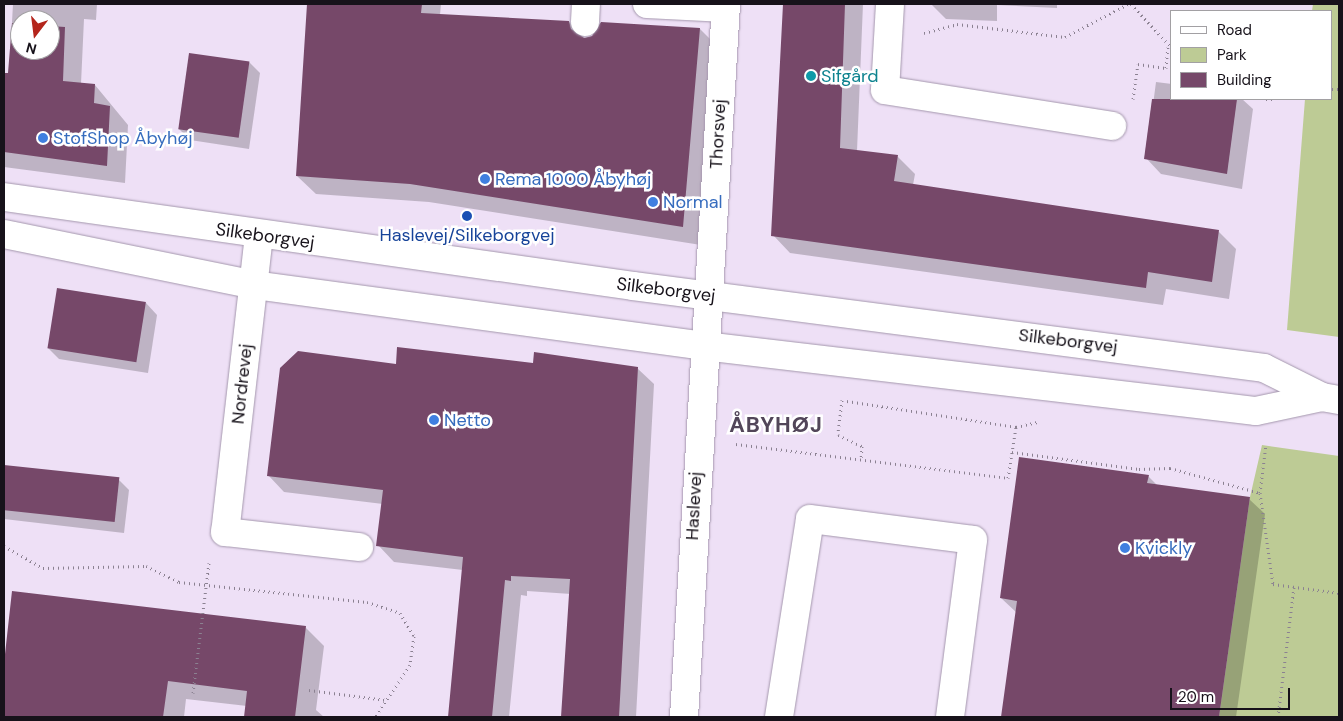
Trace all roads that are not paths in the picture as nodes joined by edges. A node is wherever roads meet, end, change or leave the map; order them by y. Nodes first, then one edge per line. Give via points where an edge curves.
1 (647, 4) edge
2 (890, 4) edge
3 (726, 6) edge
4 (1112, 126) road end
5 (4, 197) edge
6 (4, 234) edge
7 (259, 235) junction
8 (254, 285) junction
9 (708, 295) junction
10 (704, 346) junction
11 (1331, 398) edge
12 (359, 548) dead end
13 (684, 717) edge
14 (779, 717) edge
15 (950, 717) edge

1 - 3 street
2 - 4 street via 885,90
3 - 9 street, Thorsvej
5 - 7 street, Silkeborgvej
6 - 8 street, Silkeborgvej
7 - 8 street, Nordrevej
7 - 9 street, Silkeborgvej
8 - 10 street, Silkeborgvej
8 - 12 street, Nordrevej via 225,532
9 - 10 street, Haslevej
9 - 11 street, Silkeborgvej via 1264,368
10 - 11 street, Silkeborgvej via 1256,411
10 - 13 street, Haslevej
14 - 15 street via 810,519 973,540

